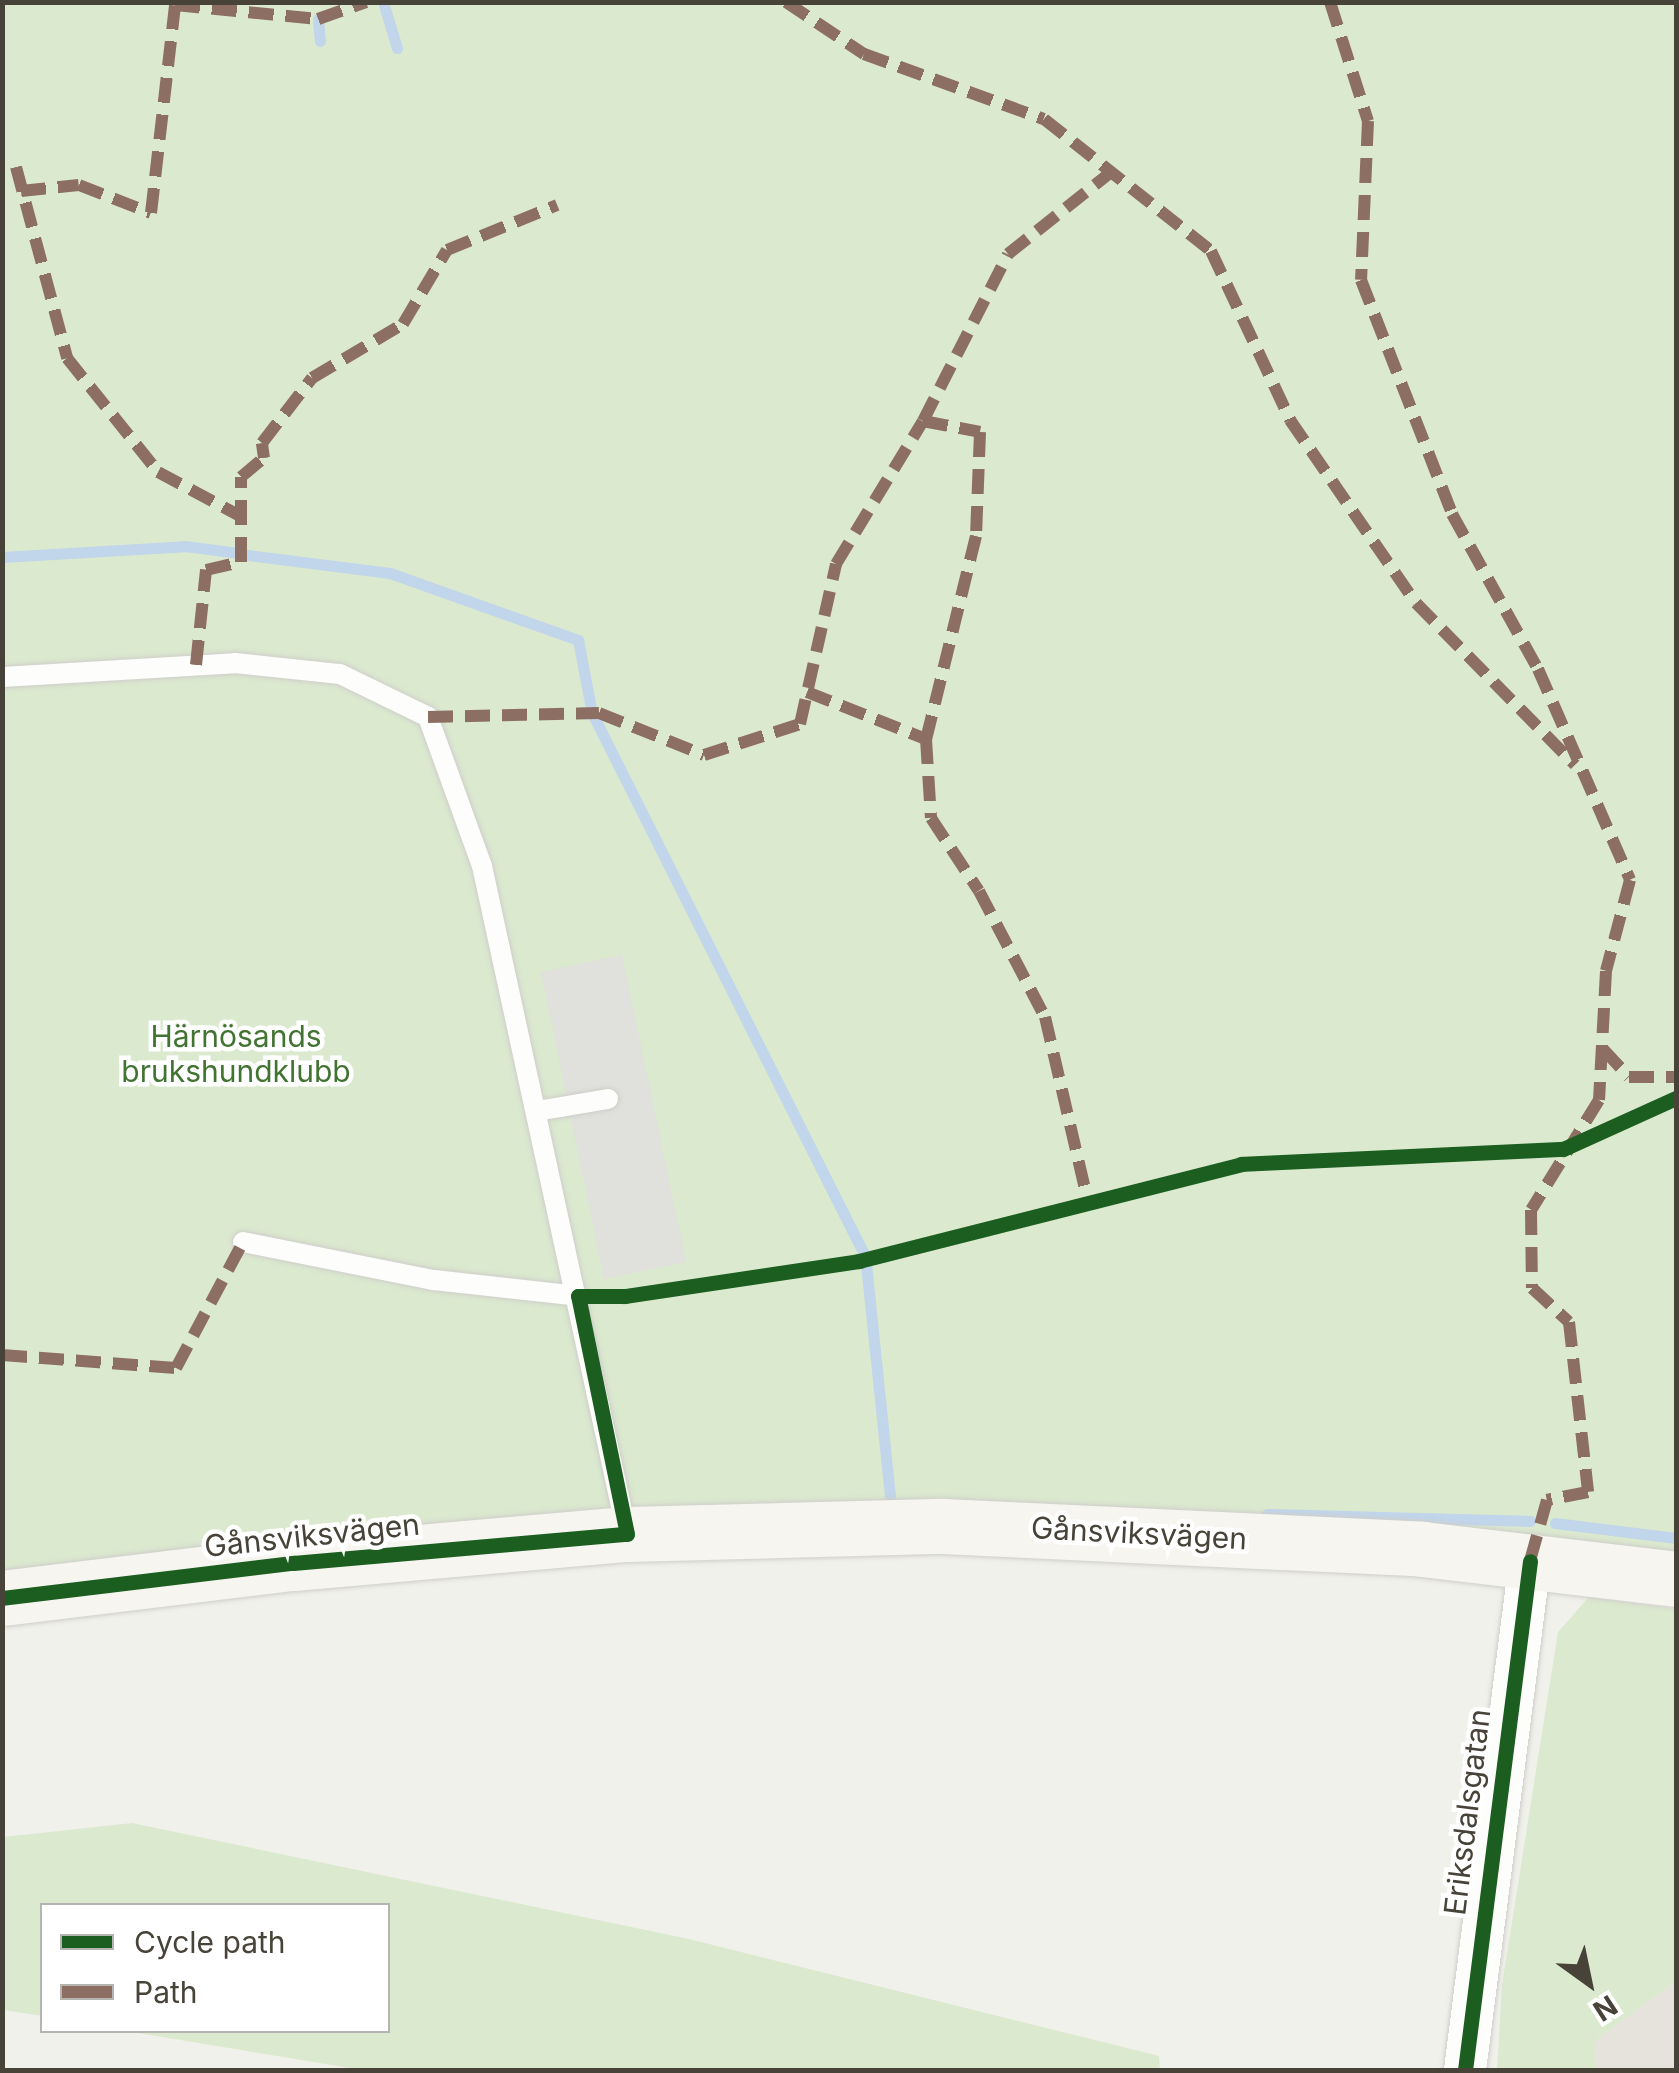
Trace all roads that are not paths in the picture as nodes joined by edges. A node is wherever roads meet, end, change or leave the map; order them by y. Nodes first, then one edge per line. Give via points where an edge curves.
1 (2, 677) edge
2 (608, 1099) dead end
3 (537, 1111) junction
4 (243, 1242) dead end
5 (578, 1296) junction
6 (627, 1534) junction
7 (1530, 1561) junction
8 (1676, 1579) edge
9 (2, 1598) edge
10 (1465, 2070) edge

1 - 3 lane via 234,663 340,674 428,718 482,866
2 - 3 lane
3 - 5 lane
4 - 5 lane via 434,1280
5 - 6 lane
6 - 7 main road, Gånsviksvägen via 1040,1528
6 - 9 main road, Gånsviksvägen via 293,1563
7 - 8 main road, Gånsviksvägen
7 - 10 street, Eriksdalsgatan

